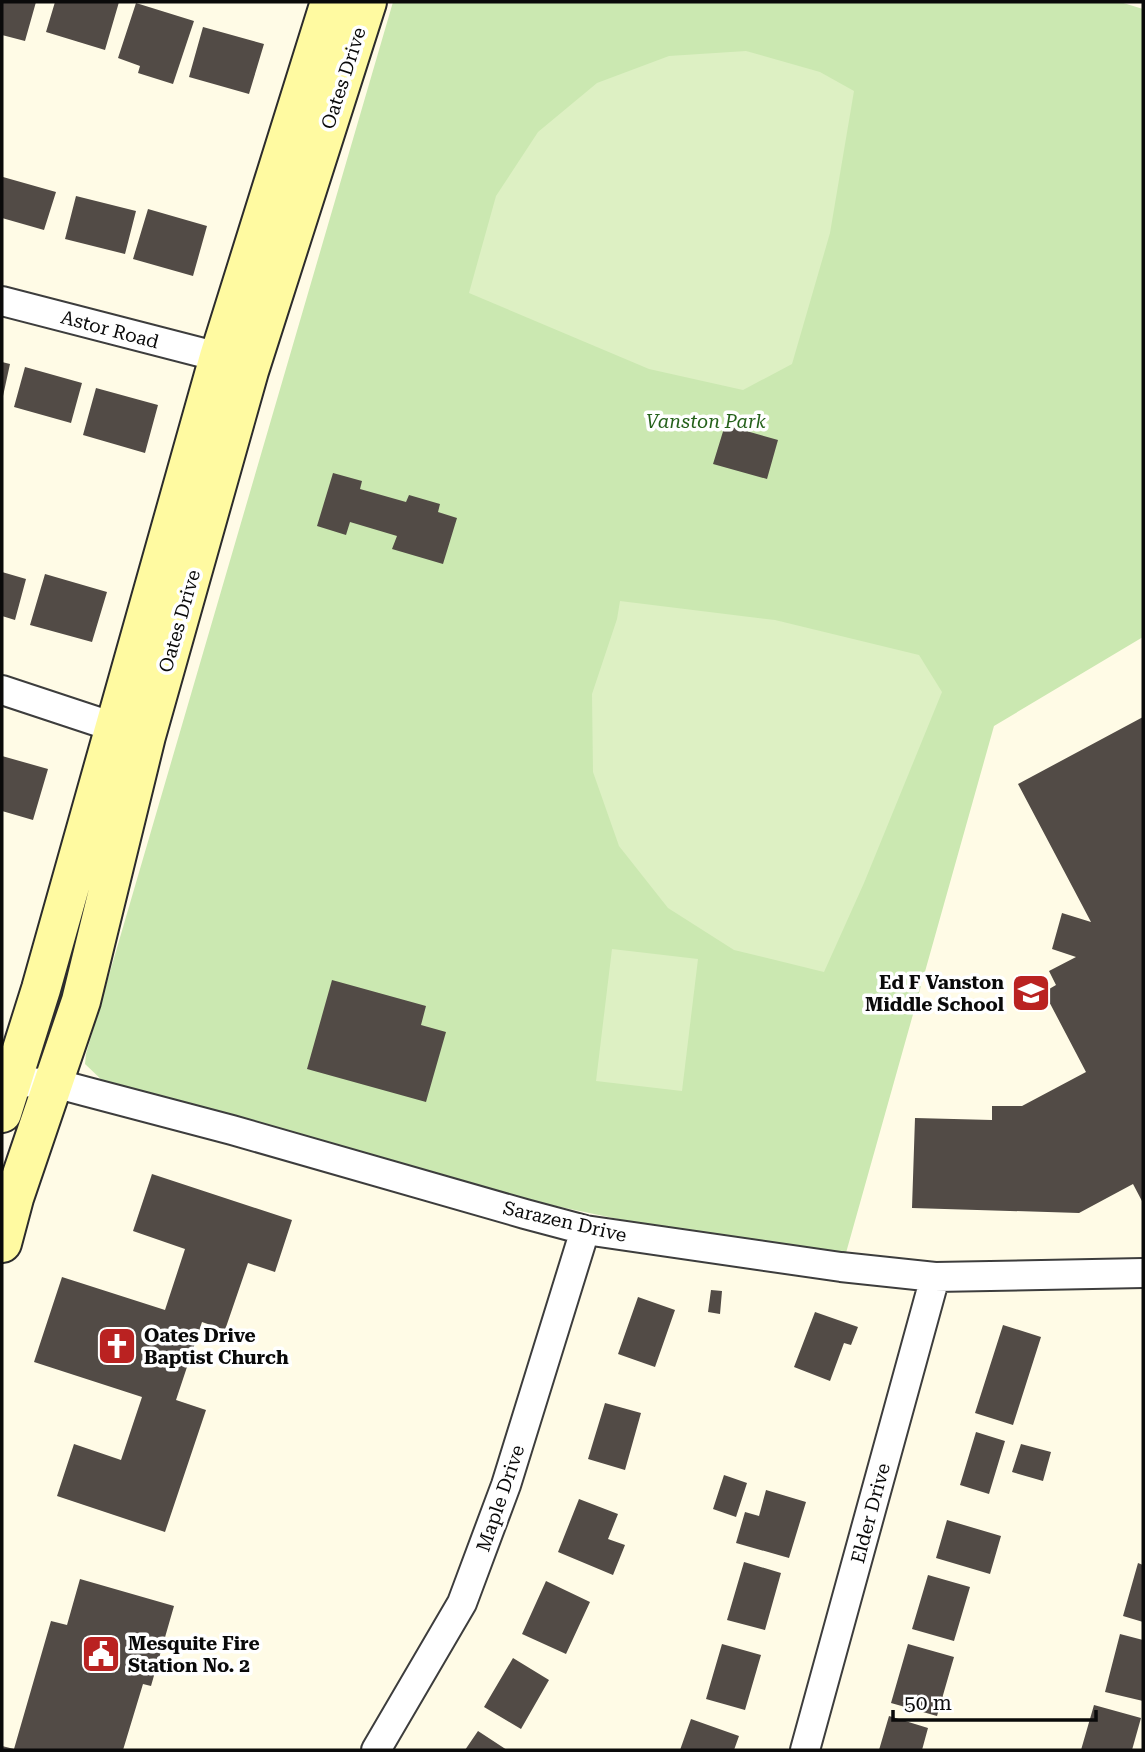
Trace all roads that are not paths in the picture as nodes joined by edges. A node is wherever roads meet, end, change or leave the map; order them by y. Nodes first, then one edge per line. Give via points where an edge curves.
1 (352, 3) edge
2 (2, 301) edge
3 (234, 364) junction
4 (2, 690) edge
5 (130, 732) junction
6 (54, 1083) junction
7 (5, 1091) edge
8 (585, 1230) junction
9 (2, 1243) edge
10 (1143, 1273) edge
11 (935, 1277) junction
12 (376, 1750) edge
13 (805, 1750) edge

1 - 3 main road, Oates Drive
2 - 3 street, Astor Road
3 - 5 main road, Oates Drive
4 - 5 street
5 - 6 main road, Oates Drive via 80,1000
5 - 7 main road, Oates Drive
6 - 7 street, Sarazen Drive
6 - 8 street, Sarazen Drive
6 - 9 main road, Oates Drive
8 - 11 street, Sarazen Drive
8 - 12 street, Maple Drive via 506,1485 462,1603
10 - 11 street, Sarazen Drive
11 - 13 street, Elder Drive

